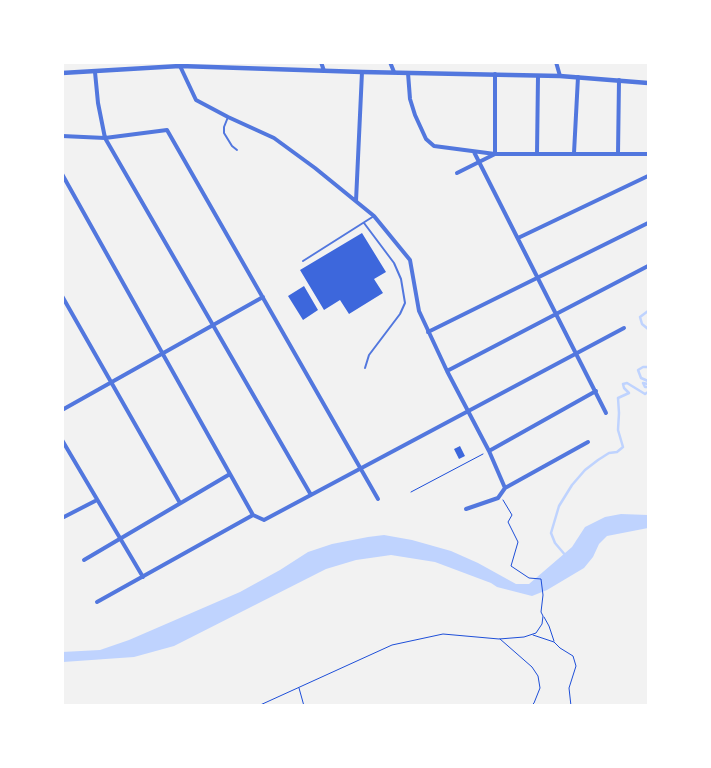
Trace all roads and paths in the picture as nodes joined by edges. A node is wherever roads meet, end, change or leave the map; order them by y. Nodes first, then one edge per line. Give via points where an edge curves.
1 (251, 62) edge
2 (321, 62) edge
3 (390, 62) edge
4 (556, 62) edge
5 (179, 64) edge
6 (253, 69) junction
7 (324, 71) junction
8 (95, 72) junction
9 (362, 72) junction
10 (394, 72) junction
11 (62, 73) edge
12 (408, 73) junction
13 (495, 74) junction
14 (538, 76) junction
15 (560, 76) junction
16 (578, 77) junction
17 (619, 80) junction
18 (648, 83) edge
19 (228, 117) junction
20 (62, 136) edge
21 (105, 138) junction
22 (237, 150) dead end
23 (474, 152) junction
24 (495, 154) junction
25 (537, 154) junction
26 (574, 154) junction
27 (618, 154) junction
28 (648, 154) edge
29 (479, 162) junction
30 (62, 174) edge
31 (457, 174) dead end
32 (648, 176) edge
33 (356, 201) junction
34 (374, 216) junction
35 (364, 223) junction
36 (648, 223) edge
37 (518, 238) junction
38 (303, 261) dead end
39 (648, 266) edge
40 (538, 278) junction
41 (62, 296) edge
42 (263, 297) junction
43 (556, 314) junction
44 (212, 324) junction
45 (624, 328) dead end
46 (428, 332) junction
47 (162, 353) junction
48 (576, 353) junction
49 (365, 368) dead end
50 (447, 371) junction
51 (111, 382) junction
52 (596, 391) junction
53 (62, 410) edge
54 (468, 411) junction
55 (606, 413) dead end
56 (62, 440) edge
57 (588, 442) dead end
58 (489, 451) junction
59 (361, 468) junction
60 (230, 474) junction
61 (505, 488) junction
62 (411, 492) dead end
63 (311, 495) junction
64 (500, 495) junction
65 (378, 499) dead end
66 (98, 500) junction
67 (180, 503) junction
68 (466, 509) dead end
69 (253, 515) junction
70 (62, 518) edge
71 (120, 539) junction
72 (84, 560) dead end
73 (143, 577) junction
74 (97, 602) dead end
75 (543, 616) junction
76 (532, 634) junction
77 (499, 639) junction
78 (554, 642) junction
79 (299, 687) junction
80 (258, 706) edge
81 (304, 706) edge
82 (531, 706) edge
83 (571, 706) edge

1 - 6 street
2 - 7 street
3 - 10 street
4 - 15 street
5 - 6 street
5 - 8 street
5 - 19 street via 196,100
6 - 7 street
7 - 9 street
8 - 11 street
8 - 21 street
9 - 10 street
9 - 33 street
10 - 12 street
12 - 13 street
12 - 23 street via 410,99 426,139 434,146
13 - 14 street
13 - 24 street
14 - 15 street
14 - 25 street
15 - 16 street
16 - 17 street
16 - 26 street
17 - 18 street
17 - 27 street
19 - 22 lane via 224,133
19 - 33 street via 274,138
20 - 21 street
21 - 42 street via 167,130
21 - 44 street
23 - 24 street
23 - 29 street
24 - 25 street
24 - 29 street
25 - 26 street
26 - 27 street
27 - 28 street
29 - 31 street
29 - 37 street
30 - 47 street
32 - 37 street
33 - 34 street
34 - 35 lane
34 - 46 street via 410,260 419,311
35 - 38 lane
35 - 49 lane via 394,264 405,303 369,355
36 - 40 street
37 - 40 street
39 - 43 street
40 - 43 street
40 - 46 street
41 - 51 street
42 - 44 street
42 - 59 street
43 - 48 street
43 - 50 street
44 - 47 street
44 - 63 street
45 - 48 street
46 - 50 street
47 - 51 street
47 - 60 street
48 - 52 street
48 - 54 street
50 - 54 street
51 - 53 street
51 - 67 street
52 - 55 street
52 - 58 street
54 - 58 street
54 - 59 street
56 - 66 street
57 - 61 street
58 - 61 street
58 - 62 path
59 - 63 street
59 - 65 street
60 - 67 street
60 - 69 street
61 - 64 street
63 - 69 street via 264,520
64 - 68 street
64 - 75 path via 512,514 508,522 518,542 511,566 529,578 541,579
66 - 70 street
66 - 71 street
67 - 71 street
69 - 73 street
71 - 72 street
71 - 73 street
73 - 74 street
75 - 76 path via 542,624
75 - 78 path
76 - 77 path
76 - 78 path
77 - 79 path via 443,634 392,645
77 - 82 path via 538,676 540,688
78 - 83 path via 573,656 576,666 569,688
79 - 80 path
79 - 81 path

